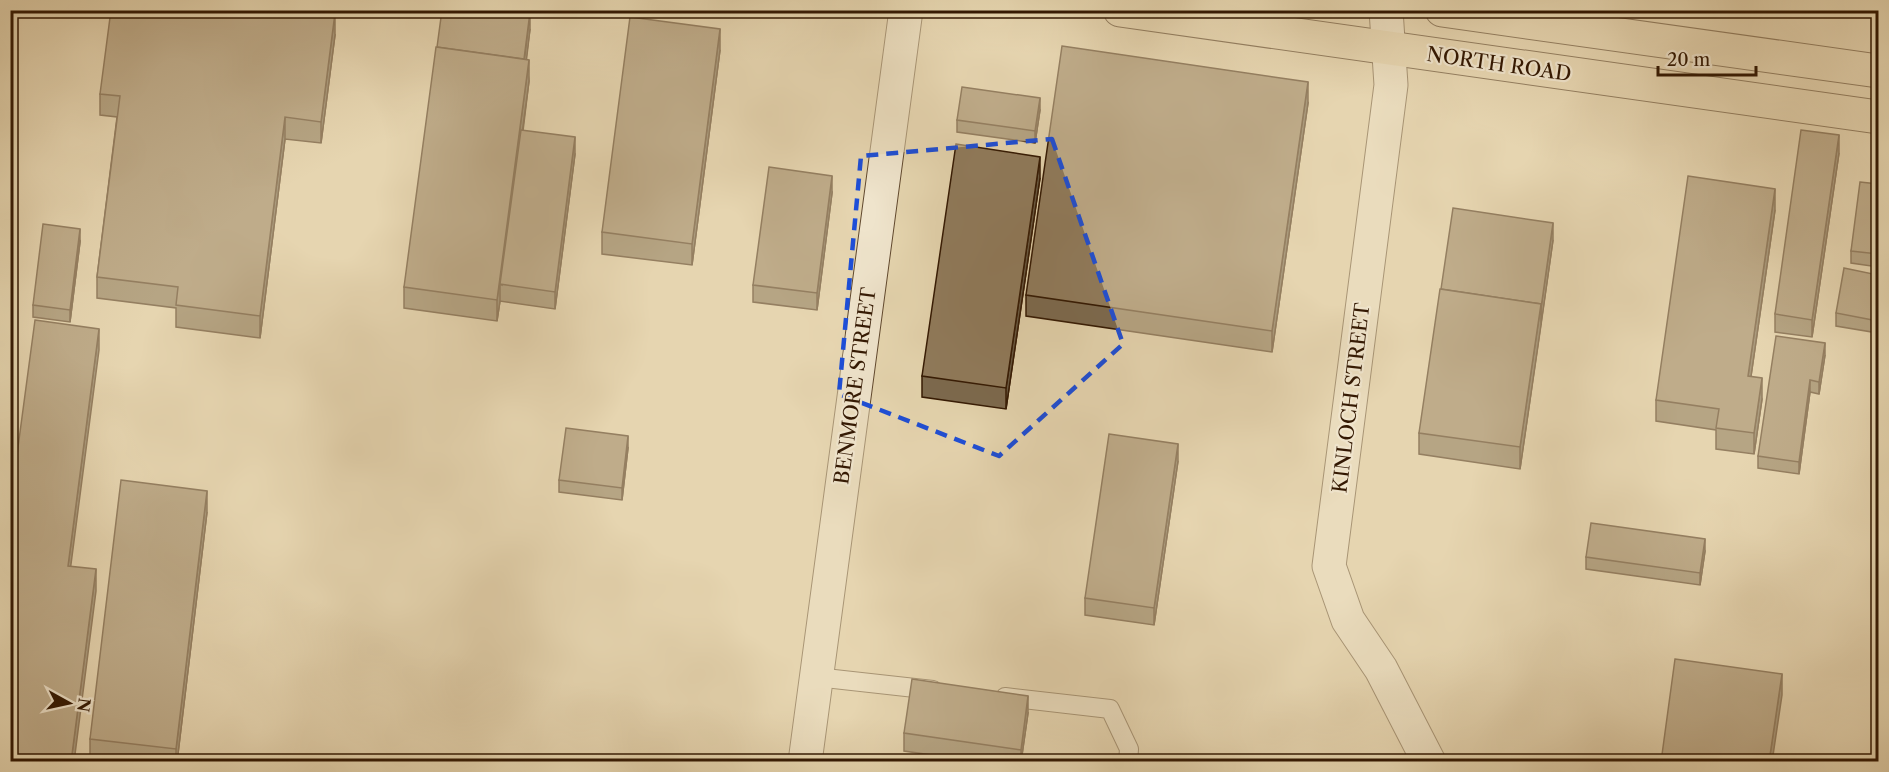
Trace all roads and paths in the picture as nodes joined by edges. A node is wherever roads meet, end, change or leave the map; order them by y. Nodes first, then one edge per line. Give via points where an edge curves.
1 (906, 10) edge
2 (1120, 10) edge
3 (1386, 10) edge
4 (1443, 10) edge
5 (1388, 48) junction
6 (1878, 71) edge
7 (1878, 117) edge
8 (816, 677) junction
9 (945, 691) edge
10 (992, 696) edge
11 (805, 762) edge
12 (1128, 762) edge
13 (1429, 762) edge

1 - 8 street, BENMORE STREET
2 - 5 main road, NORTH ROAD
3 - 5 street, KINLOCH STREET
4 - 6 main road
5 - 7 main road, NORTH ROAD
5 - 13 street, KINLOCH STREET via 1391,85 1329,566 1347,620 1381,669
8 - 9 lane
8 - 11 street, BENMORE STREET
10 - 12 lane via 1110,709 1129,749

